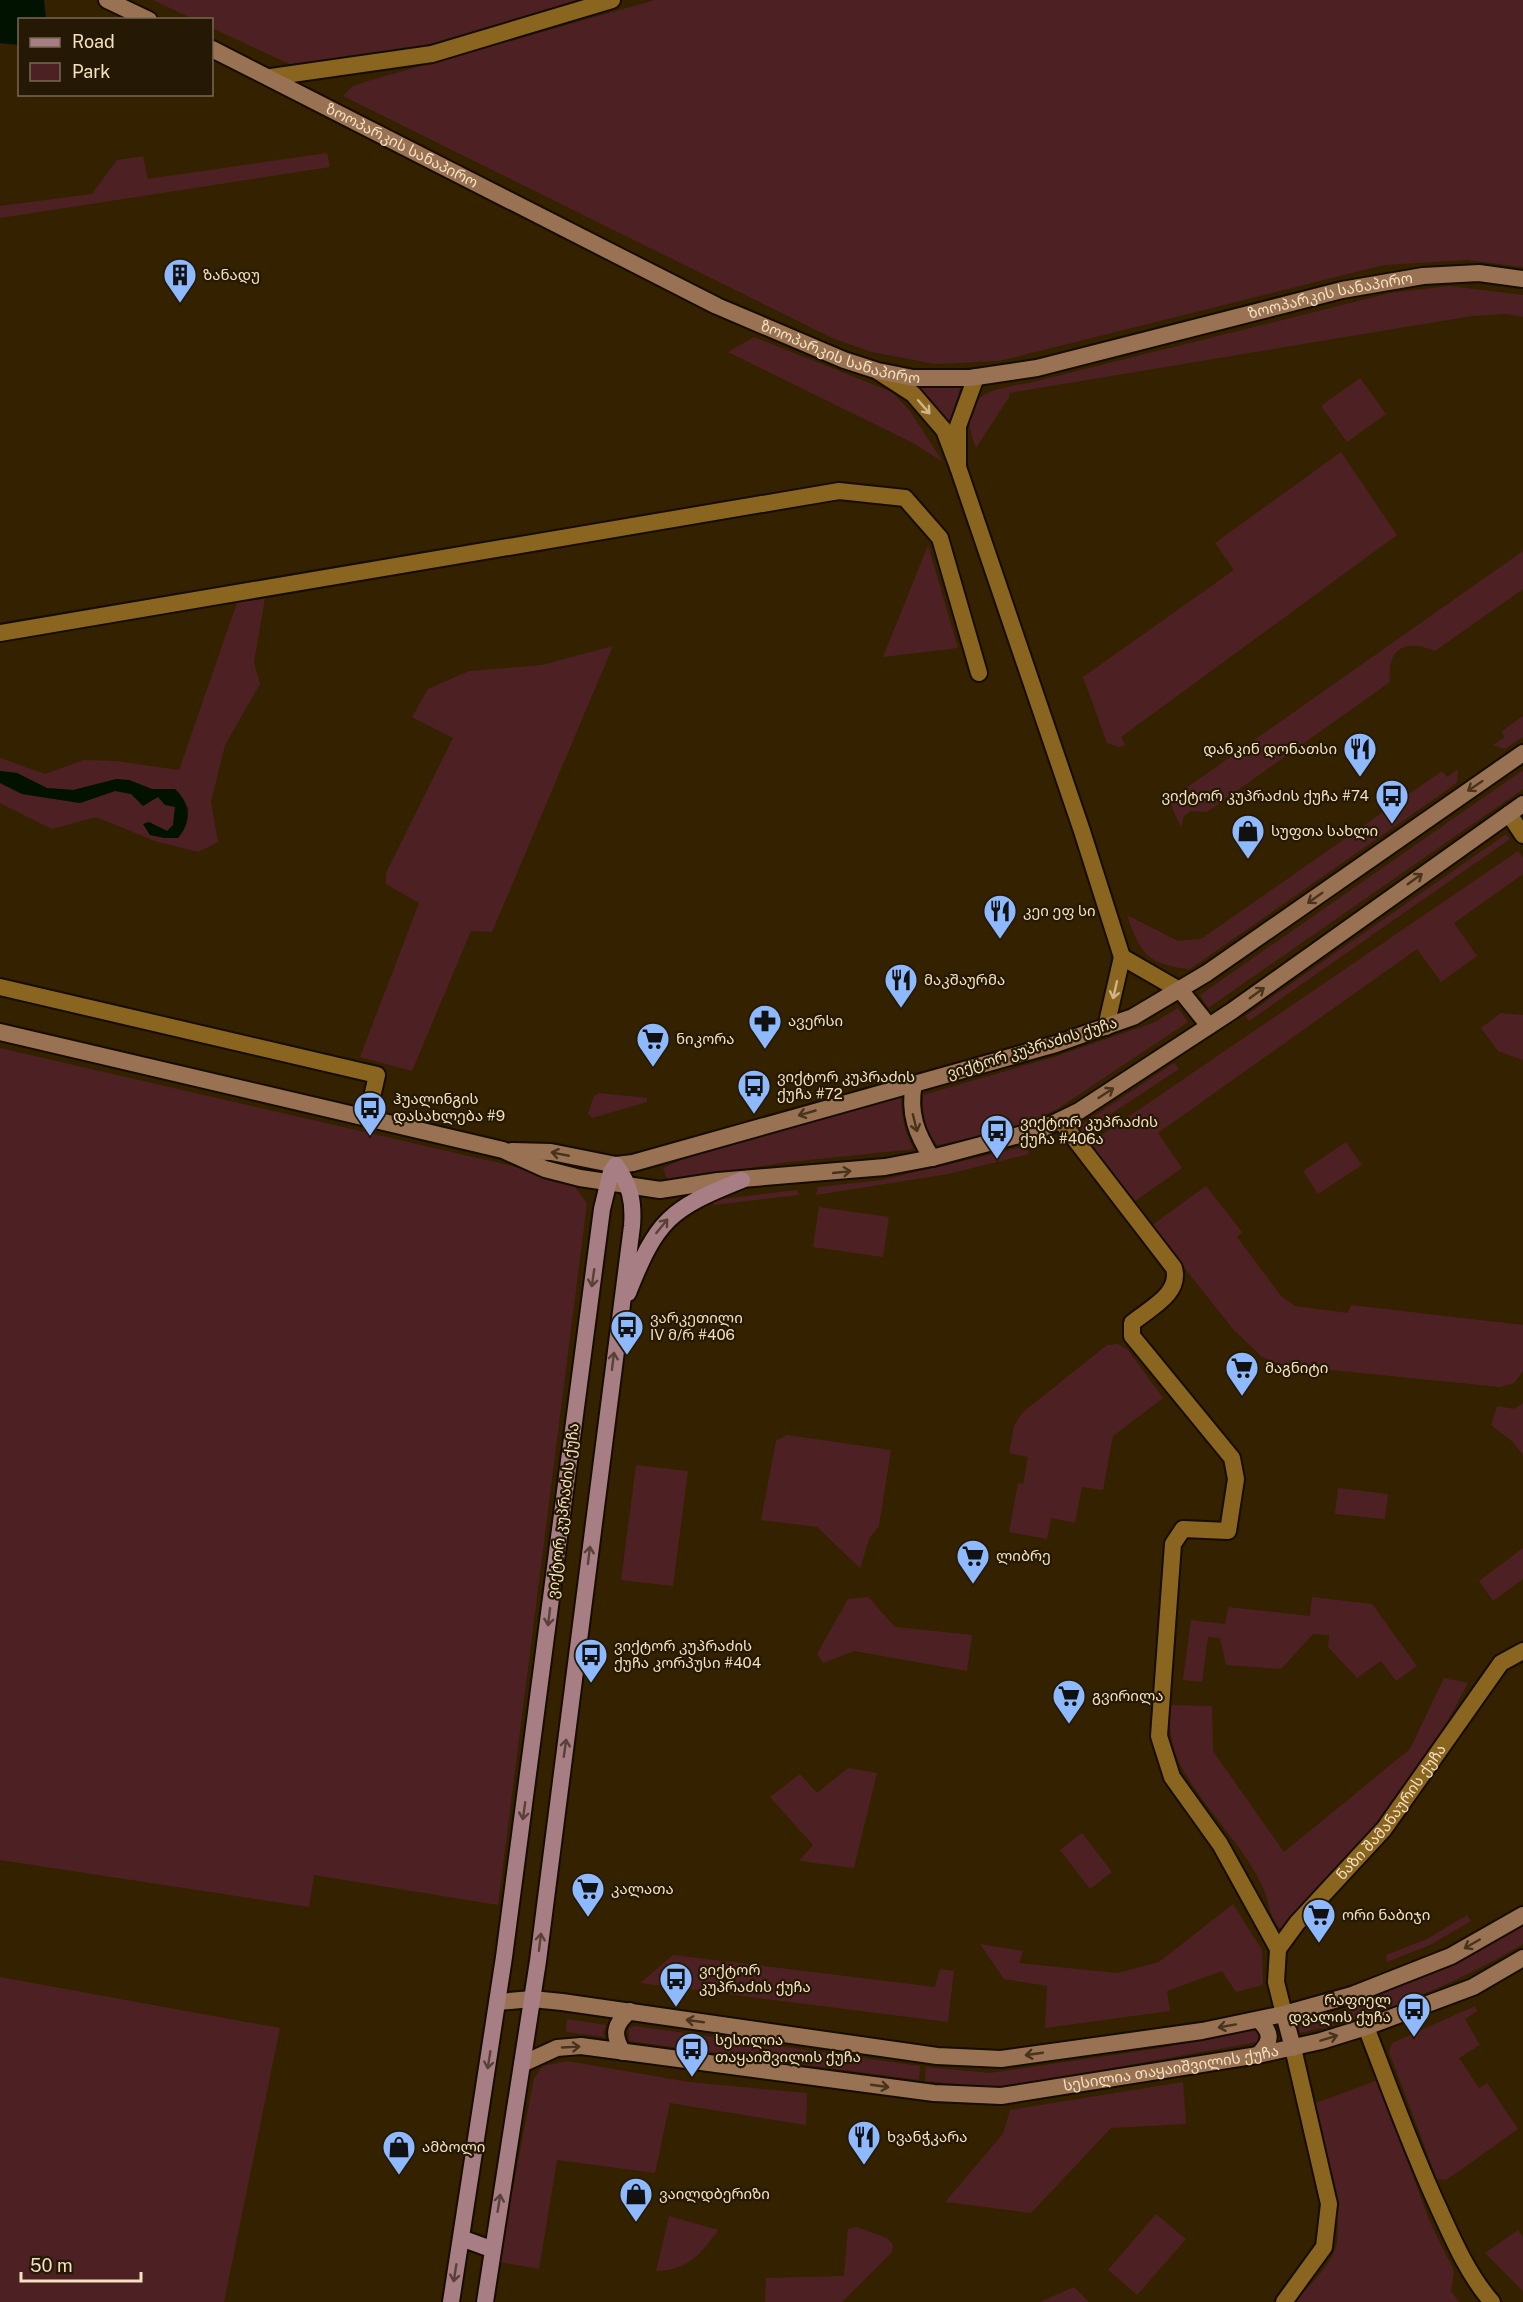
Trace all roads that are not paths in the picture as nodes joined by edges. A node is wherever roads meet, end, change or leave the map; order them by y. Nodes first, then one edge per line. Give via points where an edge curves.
1 (107, 0) edge
2 (612, 0) edge
3 (145, 18) edge
4 (213, 49) edge
5 (271, 77) junction
6 (1523, 279) edge
7 (878, 371) junction
8 (976, 377) junction
9 (958, 467) junction
10 (0, 633) edge
11 (979, 673) dead end
12 (1523, 753) edge
13 (1523, 804) edge
14 (1509, 814) junction
15 (1523, 835) edge
16 (1122, 957) junction
17 (0, 987) edge
18 (1181, 991) junction
19 (1209, 1026) junction
20 (1106, 1027) junction
21 (0, 1032) edge
22 (914, 1084) junction
23 (367, 1119) junction
24 (1061, 1121) junction
25 (502, 1150) junction
26 (932, 1158) junction
27 (616, 1165) junction
28 (742, 1180) junction
29 (608, 1184) junction
30 (630, 1187) junction
31 (618, 1316) junction
32 (1523, 1652) edge
33 (1523, 1915) edge
34 (1278, 1948) junction
35 (1523, 1958) edge
36 (532, 2000) junction
37 (498, 2002) junction
38 (630, 2011) junction
39 (1284, 2014) junction
40 (1259, 2020) junction
41 (1366, 2027) junction
42 (1293, 2048) junction
43 (623, 2052) junction
44 (1258, 2055) junction
45 (522, 2064) junction
46 (461, 2238) junction
47 (491, 2249) junction
48 (451, 2302) edge
49 (485, 2302) edge
50 (1284, 2302) edge
51 (1492, 2302) edge

1 - 3 main road
2 - 5 street via 432,54
4 - 5 main road, ზოოპარკის სანაპირო
5 - 7 main road, ზოოპარკის სანაპირო via 717,306
6 - 8 main road, ზოოპარკის სანაპირო via 1479,273 1423,276 1342,290 1037,368
7 - 8 main road, ზოოპარკის სანაპირო via 913,378
7 -> 9 street via 913,394 944,430
8 - 9 street via 958,426
9 - 16 street
10 - 11 street via 839,491 905,498 940,538
12 -> 18 main road, ვიქტორ კუპრაძის ქუჩა
13 - 14 main road
14 - 15 street
19 -> 14 main road
16 - 18 street
16 -> 20 street
17 - 23 street via 377,1075
18 - 19 main road
18 - 20 main road, ვიქტორ კუპრაძის ქუჩა
24 -> 19 main road
20 - 22 main road, ვიქტორ კუპრაძის ქუჩა
21 - 23 main road
22 -> 26 main road via 914,1123
22 -> 27 main road, ვიქტორ კუპრაძის ქუჩა via 654,1158
23 - 25 main road
24 - 26 main road via 1015,1138
24 - 34 street via 1174,1268 1176,1283 1171,1292 1132,1323 1132,1336 1232,1458 1236,1469 1228,1531 1183,1529 1173,1544 1159,1736 1172,1777 1220,1844
27 -> 25 main road via 551,1152
25 - 29 main road via 546,1169
28 -> 26 main road via 885,1167
27 - 29 main road, ვიქტორ კუპრაძის ქუჩა
27 - 30 main road, ვიქტორ კუპრაძის ქუჩა
28 - 30 main road via 660,1190
31 -> 28 main road via 646,1250 668,1220 688,1203
29 - 30 main road
29 -> 37 main road, ვიქტორ კუპრაძის ქუჩა
30 - 31 main road, ვიქტორ კუპრაძის ქუჩა via 632,1226
36 -> 31 main road, ვიქტორ კუპრაძის ქუჩა
32 - 34 street, ნაზი შამანაურის ქუჩა via 1501,1663 1384,1829 1296,1923
33 -> 39 main road via 1451,1956 1352,1995
34 - 39 street via 1276,1982
35 - 41 main road, სესილია თაყაიშვილის ქუჩა via 1473,1987
36 - 37 main road
36 - 38 main road
36 - 45 main road, ვიქტორ კუპრაძის ქუჩა
37 -> 46 main road, ვიქტორ კუპრაძის ქუჩა
40 -> 38 main road via 1001,2059 937,2056
38 - 43 main road via 618,2020 616,2028 617,2043
39 - 40 main road
39 - 42 main road
40 - 44 main road via 1270,2037 1269,2044
42 -> 41 main road, სესილია თაყაიშვილის ქუჩა
41 - 51 street via 1427,2184 1455,2245
42 - 44 main road, სესილია თაყაიშვილის ქუჩა
42 - 50 street via 1329,2204 1324,2247
43 -> 44 main road, სესილია თაყაიშვილის ქუჩა via 934,2093 1001,2096
45 -> 43 main road, სესილია თაყაიშვილის ქუჩა via 557,2048 580,2046
47 -> 45 main road, ვიქტორ კუპრაძის ქუჩა
46 - 47 main road
46 -> 48 main road, ვიქტორ კუპრაძის ქუჩა
47 - 49 main road, ვიქტორ კუპრაძის ქუჩა

